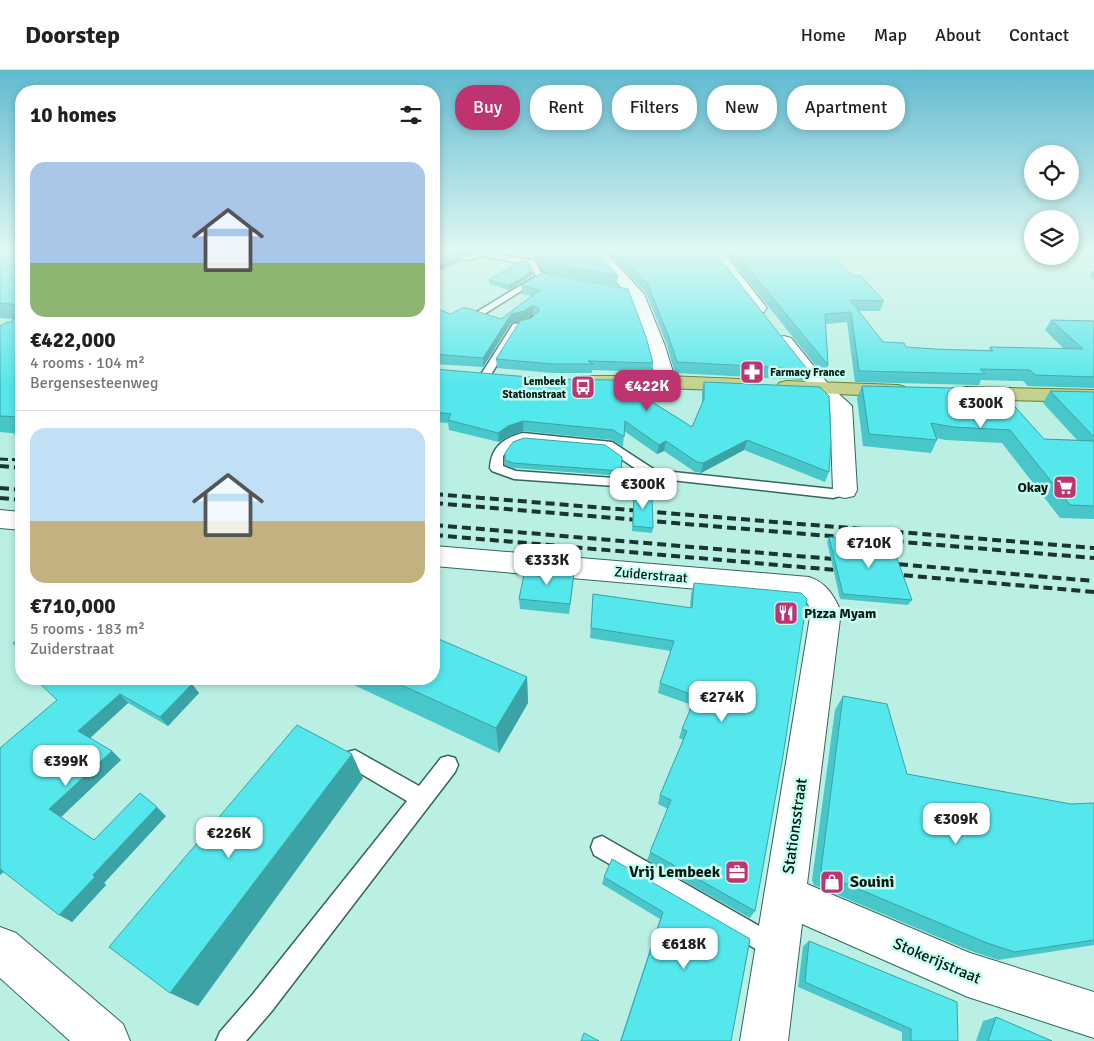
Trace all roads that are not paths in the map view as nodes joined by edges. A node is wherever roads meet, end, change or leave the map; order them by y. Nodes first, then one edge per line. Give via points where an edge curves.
1 (508, 296) edge
2 (637, 296) edge
3 (749, 296) edge
4 (478, 315) edge
5 (533, 319) edge
6 (486, 376) edge
7 (563, 382) edge
8 (666, 382) junction
9 (822, 389) junction
10 (919, 392) edge
11 (948, 392) edge
12 (1094, 396) edge
13 (652, 474) junction
14 (844, 490) joint
15 (0, 519) edge
16 (15, 520) edge
17 (440, 557) edge
18 (826, 611) joint
19 (355, 759) dead end
20 (448, 765) dead end
21 (421, 798) junction
22 (602, 847) dead end
23 (785, 895) junction
24 (778, 949) junction
25 (0, 950) edge
26 (1094, 1015) edge
27 (106, 1041) edge
28 (229, 1041) edge
29 (764, 1041) edge

1 - 4 lane
2 - 8 street
3 - 9 street
5 - 6 lane via 528,324 516,326
7 - 8 main road
8 - 9 main road
9 - 10 main road
9 - 14 street via 841,406
11 - 12 main road
13 - 13 lane via 629,484 514,475 497,468 497,456 508,443 523,437 608,445
13 - 14 lane via 833,494
15 - 16 street
17 - 18 street, Zuiderstraat via 809,588 819,597
18 - 23 street, Stationsstraat
19 - 21 lane
20 - 21 lane
21 - 28 lane
22 - 24 lane
23 - 24 street, Stationsstraat
23 - 26 street, Stokerijstraat via 968,975
24 - 29 street, Stationsstraat
25 - 27 street

